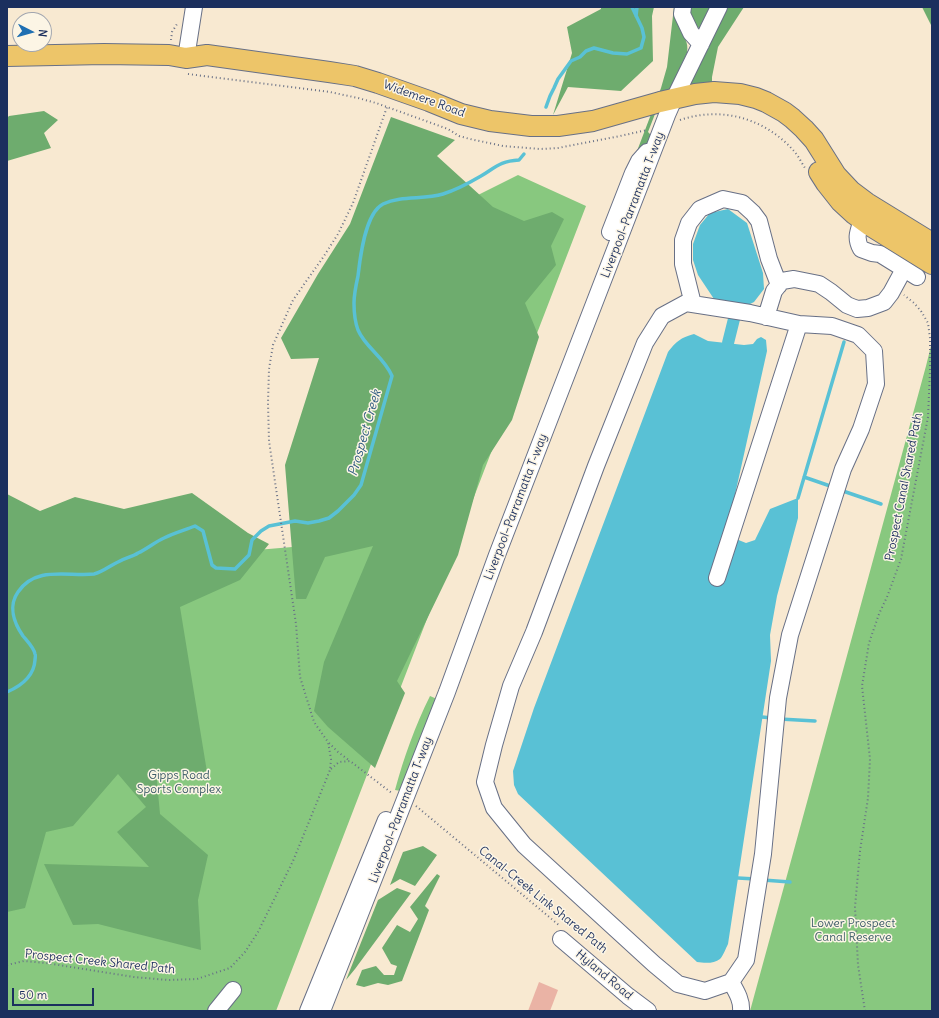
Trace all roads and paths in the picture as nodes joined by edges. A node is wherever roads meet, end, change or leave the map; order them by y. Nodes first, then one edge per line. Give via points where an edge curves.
1 (194, 7) edge
2 (683, 7) edge
3 (719, 7) edge
4 (701, 44) junction
5 (7, 56) edge
6 (186, 58) junction
7 (204, 76) dead end
8 (387, 107) junction
9 (661, 113) junction
10 (622, 125) junction
11 (472, 129) junction
12 (558, 137) junction
13 (923, 254) edge
14 (779, 285) junction
15 (905, 291) dead end
16 (693, 304) junction
17 (766, 317) junction
18 (799, 324) junction
19 (717, 578) dead end
20 (328, 742) junction
21 (350, 761) junction
22 (330, 770) junction
23 (392, 793) dead end
24 (408, 807) junction
25 (562, 934) joint
26 (7, 964) edge
27 (731, 982) junction
28 (233, 990) dead end
29 (216, 1011) edge
30 (308, 1011) edge
31 (322, 1011) edge
32 (648, 1011) edge
33 (741, 1011) edge
34 (865, 1011) edge

1 - 6 street
2 - 4 street via 682,14 691,33
3 - 4 street, Liverpool–Parramatta T-way
4 - 9 street, Liverpool–Parramatta T-way
5 - 6 main road, Widemere Road via 104,54 169,55
6 - 11 main road, Widemere Road via 205,67 357,89
7 - 8 path via 330,92
8 - 11 path via 448,129 459,136
8 - 20 path, Prospect Creek Shared Path via 353,203 338,234 293,300 274,345 269,369 269,441 296,624 300,677 314,722
9 - 10 main road, Widemere Road
9 - 10 path
9 - 13 main road via 720,105 751,110 766,116 789,131 800,143 834,194 847,208 862,220
9 - 13 main road via 695,94 714,92 756,98 776,108 792,118 809,134 836,175 851,191 867,202
9 - 24 street, Liverpool–Parramatta T-way via 654,149 497,555
10 - 12 path
10 - 12 main road, Widemere Road via 593,121
11 - 12 main road, Widemere Road via 489,134 538,140
11 - 12 path via 503,146 540,149
13 - 14 street via 884,302 868,308 857,309 847,305 819,284 794,279 782,281
14 - 16 street via 759,221 742,203 723,199 700,209 689,224 683,240 683,264
14 - 17 street via 774,291
15 - 34 path, Prospect Canal Shared Path via 904,296 914,303 928,323 928,417 901,559 869,643 862,686 870,759 856,907 858,965
16 - 17 street
16 - 27 street via 686,303 662,316 645,343 511,686 484,782 494,808 524,845 678,984 705,991
17 - 18 street
18 - 19 street
18 - 27 street via 832,326 858,335 874,351 876,384 862,429 843,468 790,635 778,698 763,854 746,960
20 - 21 path
20 - 22 path, Prospect Creek Shared Path
21 - 22 path via 339,762
21 - 23 path
22 - 26 path, Prospect Creek Shared Path via 293,861 258,932 245,952 230,968 197,979 168,980 46,963 24,961
24 - 25 path, Canal-Creek Link Shared Path via 418,807
24 - 30 street via 395,807 387,816
24 - 31 street, Liverpool–Parramatta T-way
25 - 32 street, Hyland Road via 628,996
27 - 33 street via 739,997
28 - 29 street

